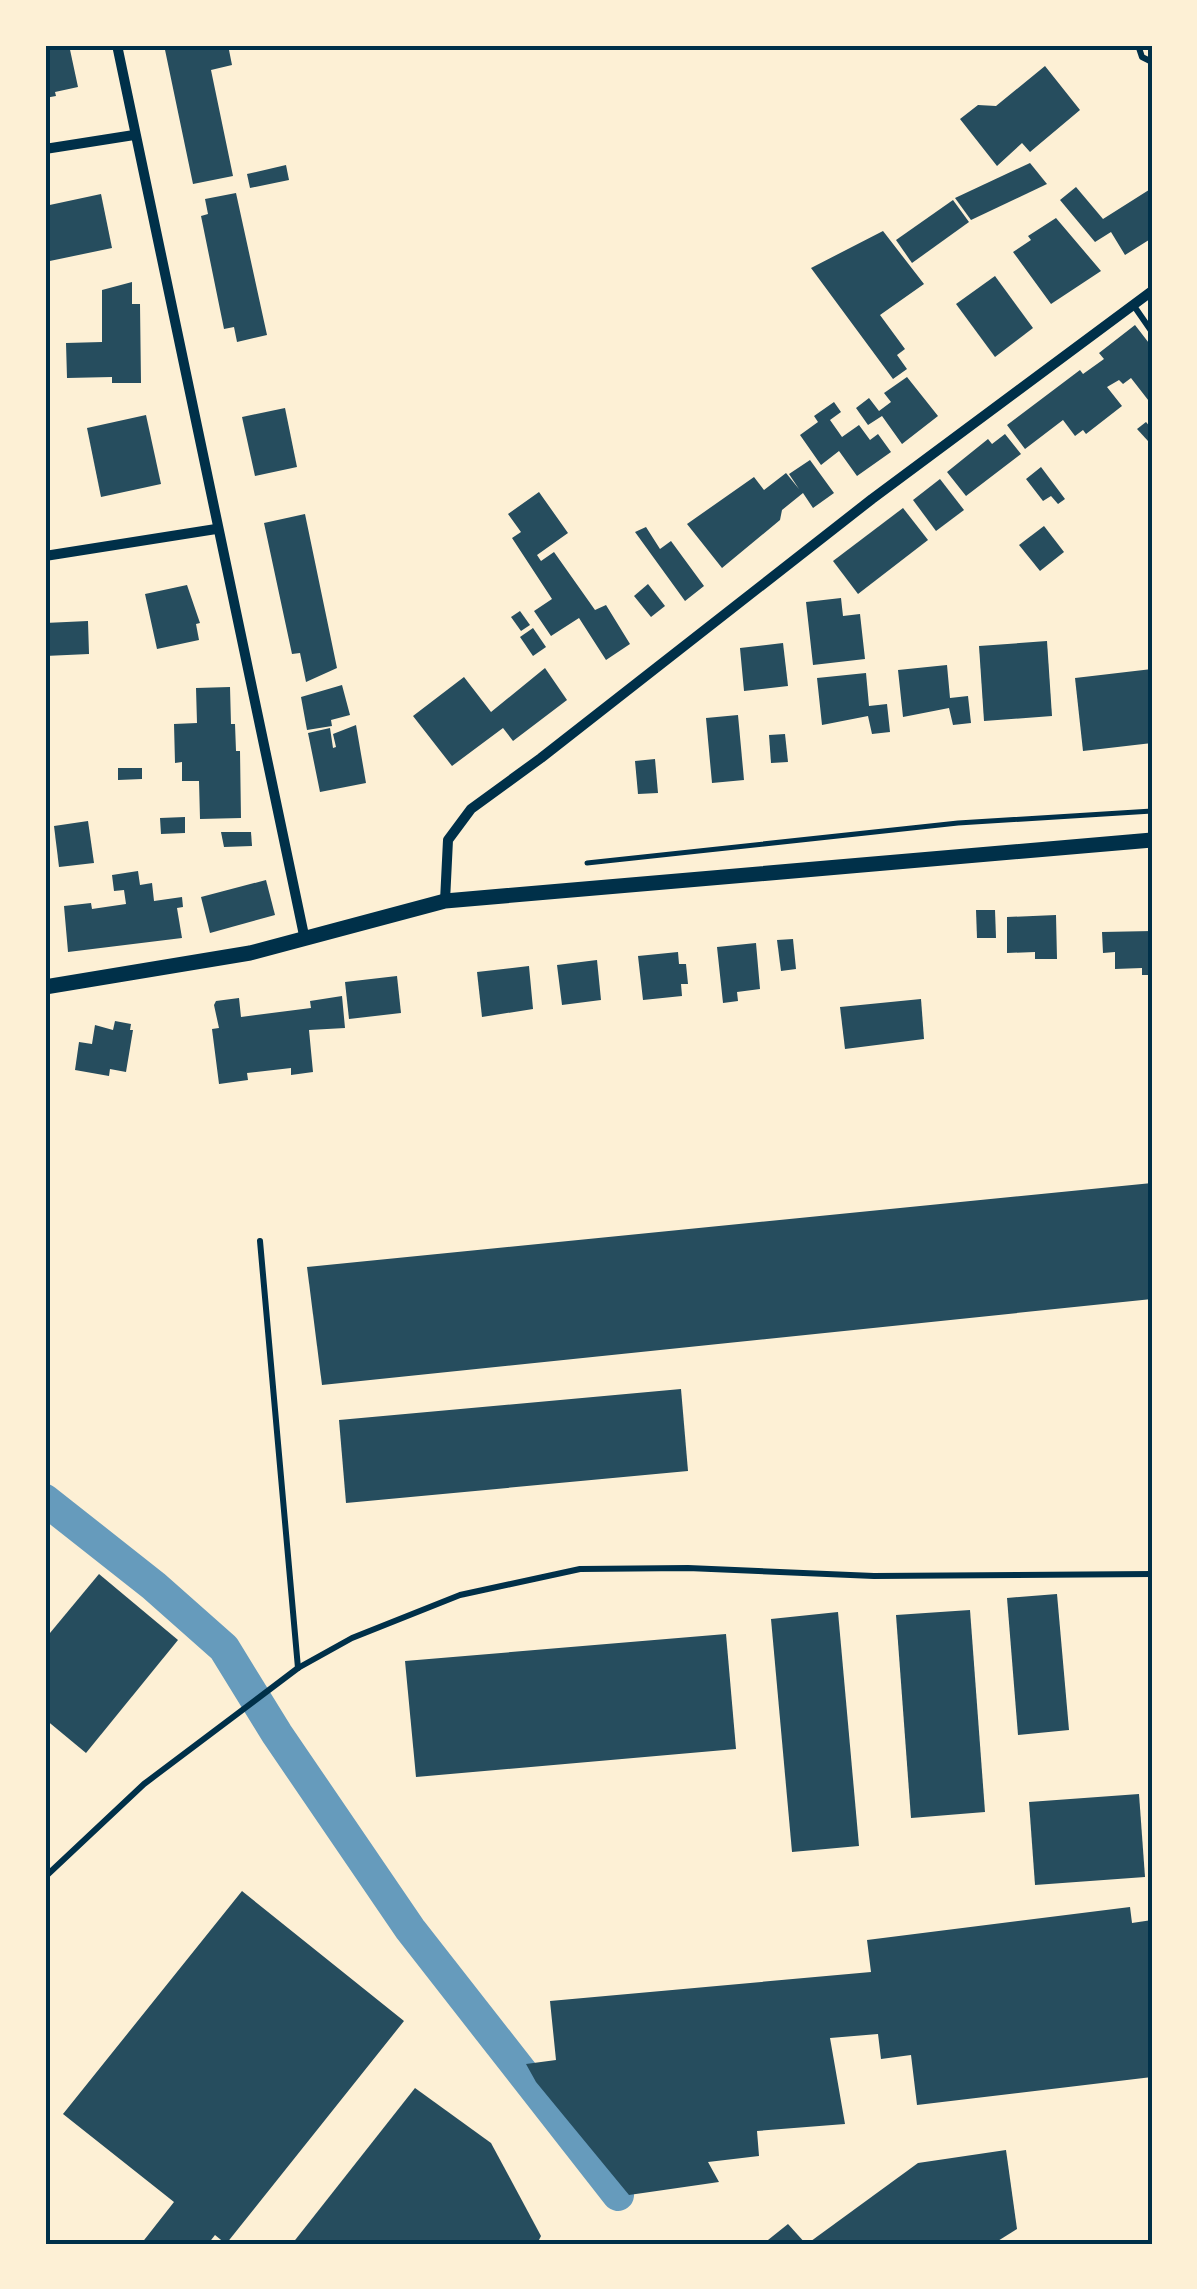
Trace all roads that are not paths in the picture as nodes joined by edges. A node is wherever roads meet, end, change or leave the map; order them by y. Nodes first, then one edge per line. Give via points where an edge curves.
1 (116, 45) edge
2 (1138, 45) edge
3 (1152, 62) edge
4 (134, 135) junction
5 (45, 149) edge
6 (1152, 291) edge
7 (1134, 304) junction
8 (1152, 332) edge
9 (216, 529) junction
10 (45, 556) edge
11 (1152, 840) edge
12 (445, 901) junction
13 (305, 940) junction
14 (45, 987) edge
15 (260, 1241) dead end
16 (1152, 1574) edge
17 (298, 1668) junction
18 (45, 1877) edge

1 - 4 street
2 - 3 lane
4 - 5 street
4 - 9 street
6 - 7 street
7 - 8 lane
7 - 12 street via 471,809 448,840
9 - 10 street
9 - 13 street
11 - 12 street
12 - 13 street
13 - 14 street
15 - 17 lane
16 - 17 lane via 580,1569 460,1594
17 - 18 lane via 144,1784

